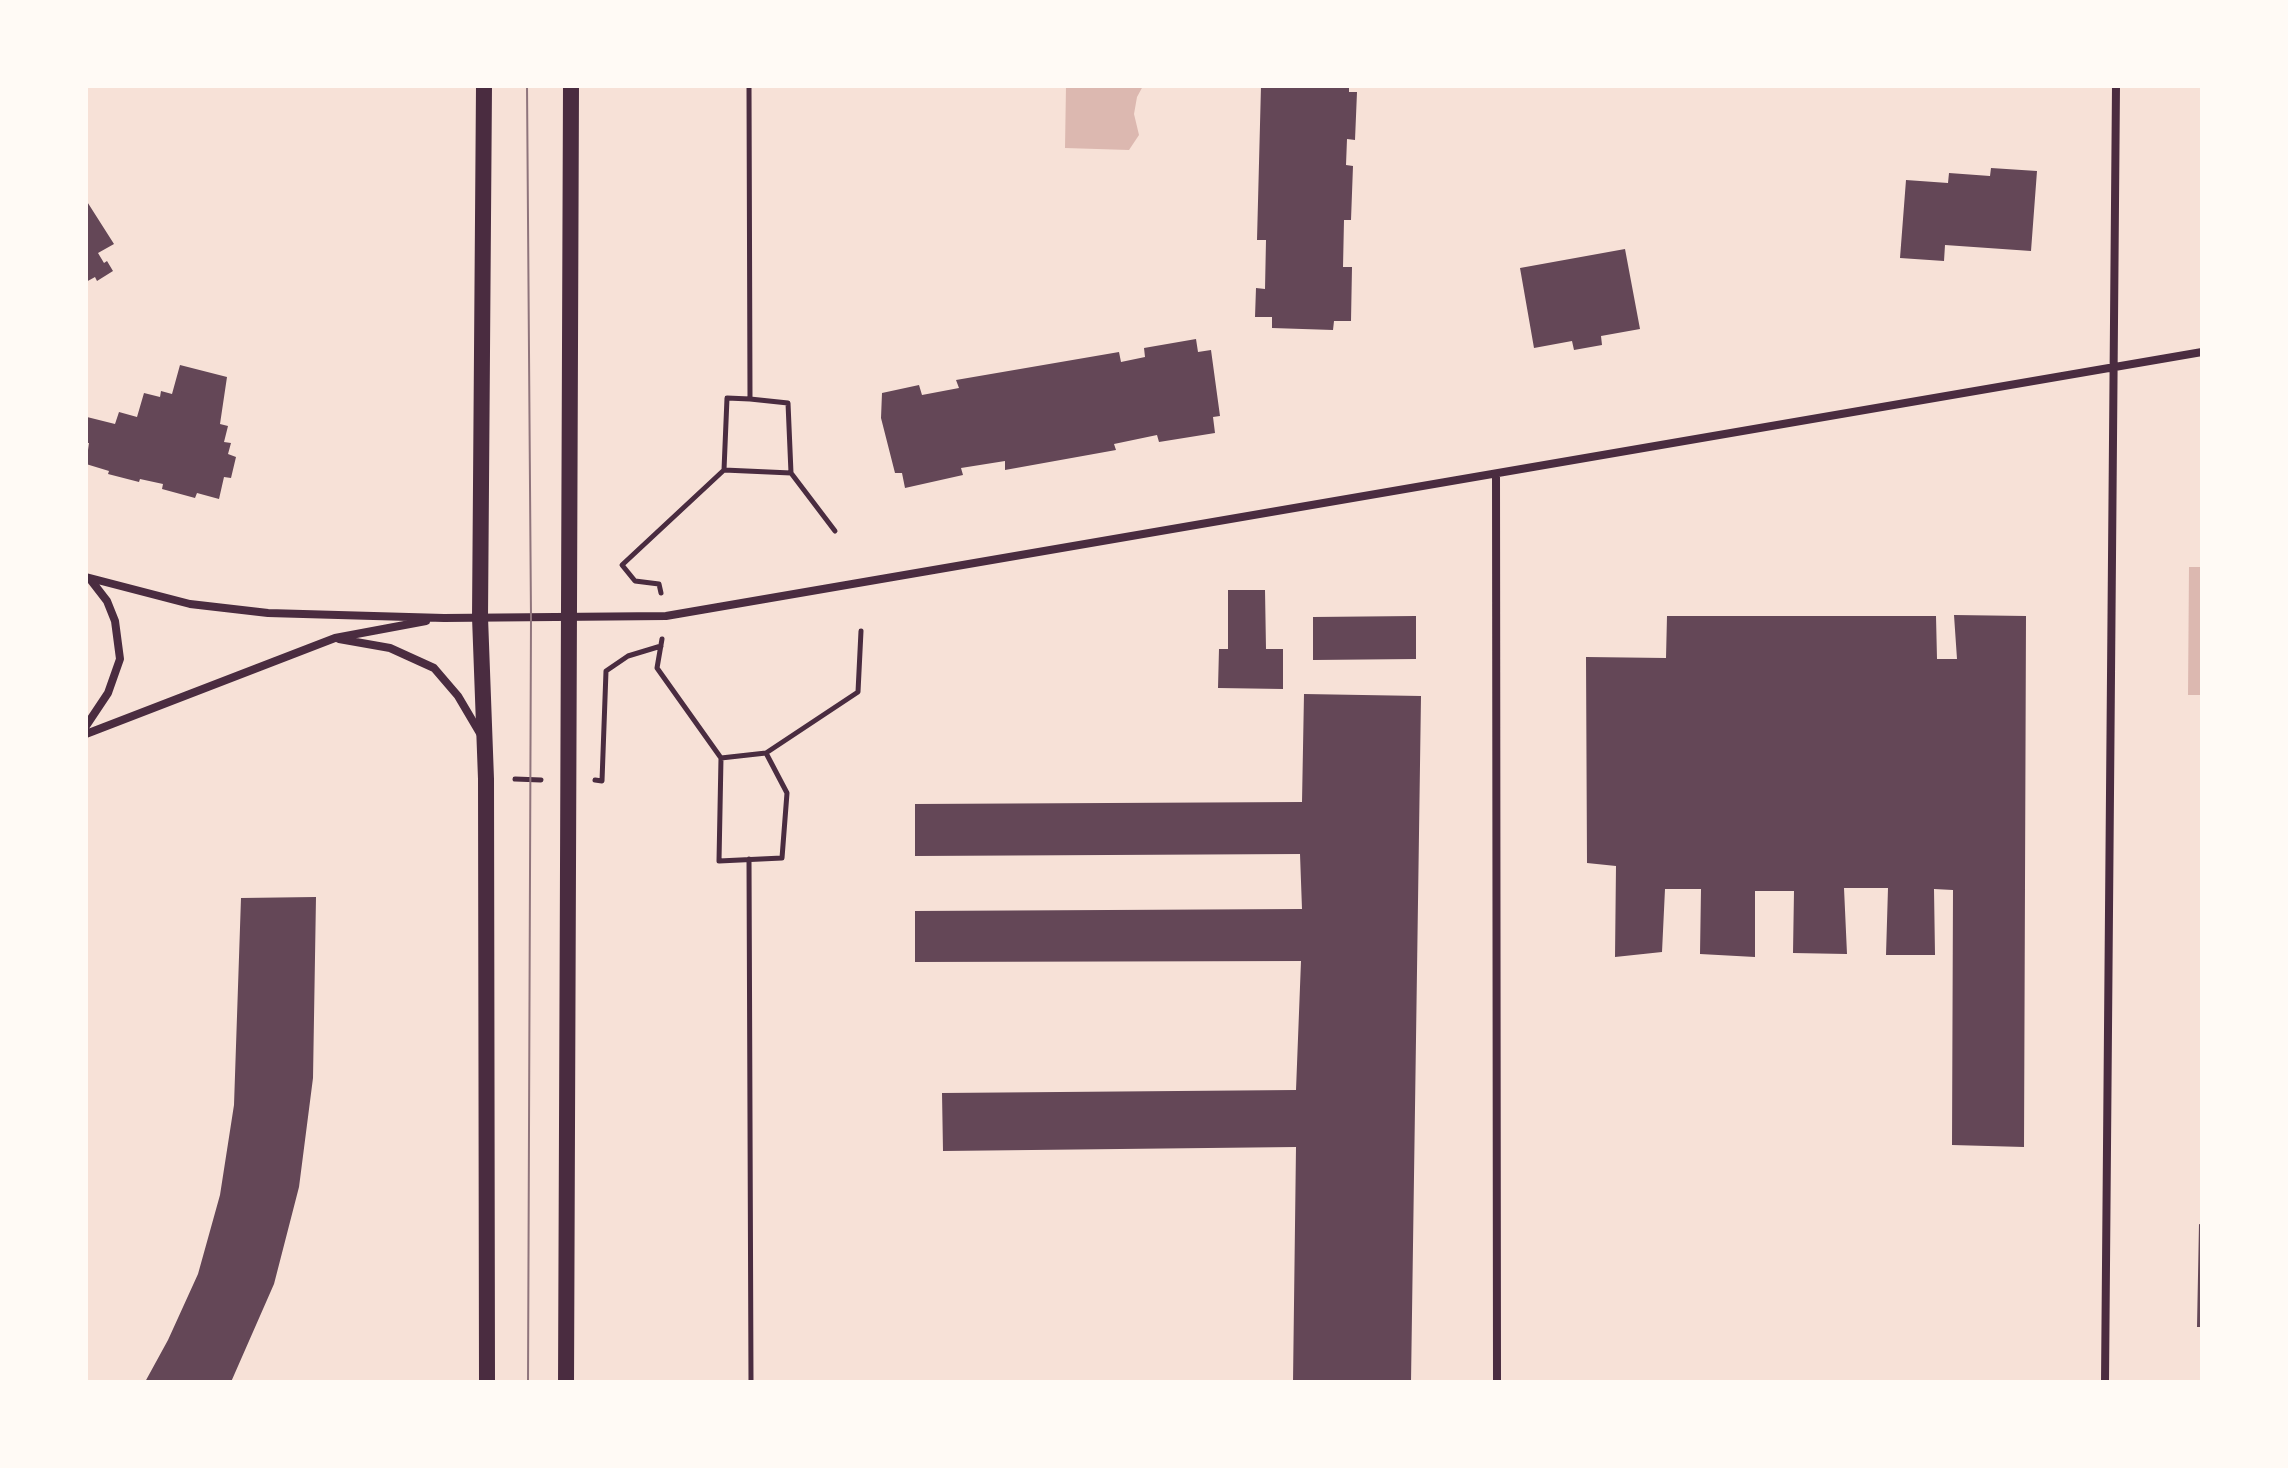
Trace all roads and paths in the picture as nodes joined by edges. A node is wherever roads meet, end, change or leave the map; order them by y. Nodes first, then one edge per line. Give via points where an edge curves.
1 (484, 86) edge
2 (571, 86) edge
3 (749, 86) edge
4 (2116, 86) edge
5 (2202, 352) edge
6 (2114, 367) junction
7 (750, 399) junction
8 (724, 470) junction
9 (791, 473) junction
10 (1496, 474) junction
11 (835, 531) dead end
12 (88, 577) edge
13 (569, 615) junction
14 (666, 616) junction
15 (480, 617) junction
16 (444, 618) junction
17 (861, 631) dead end
18 (335, 638) junction
19 (661, 646) dead end
20 (657, 668) dead end
21 (86, 726) edge
22 (86, 734) edge
23 (486, 744) junction
24 (766, 753) junction
25 (721, 758) junction
26 (486, 779) junction
27 (569, 780) junction
28 (749, 859) junction
29 (487, 1382) edge
30 (566, 1382) edge
31 (751, 1382) edge
32 (1497, 1382) edge
33 (2105, 1382) edge

1 - 15 main road
2 - 13 main road
3 - 7 path
4 - 6 street
5 - 6 street
6 - 10 street
6 - 33 street
7 - 8 path via 727,398
7 - 9 path via 788,403
8 - 9 path
8 - 14 path via 622,565 635,581 659,584
9 - 11 path
10 - 14 street
10 - 32 street
12 - 16 street via 190,604 268,613
12 - 21 street via 115,621 120,659 108,693
13 - 14 street
13 - 15 street
13 - 27 main road
15 - 16 street
15 - 23 main road
16 - 18 street
17 - 24 path via 858,692
18 - 22 street
18 - 23 street via 390,648 434,668
19 - 27 path via 628,656 606,671 602,781
20 - 25 path
23 - 26 main road
24 - 25 path
24 - 28 path via 787,793 782,858
25 - 28 path via 719,861
26 - 27 path
26 - 29 main road
27 - 30 main road
28 - 31 path

